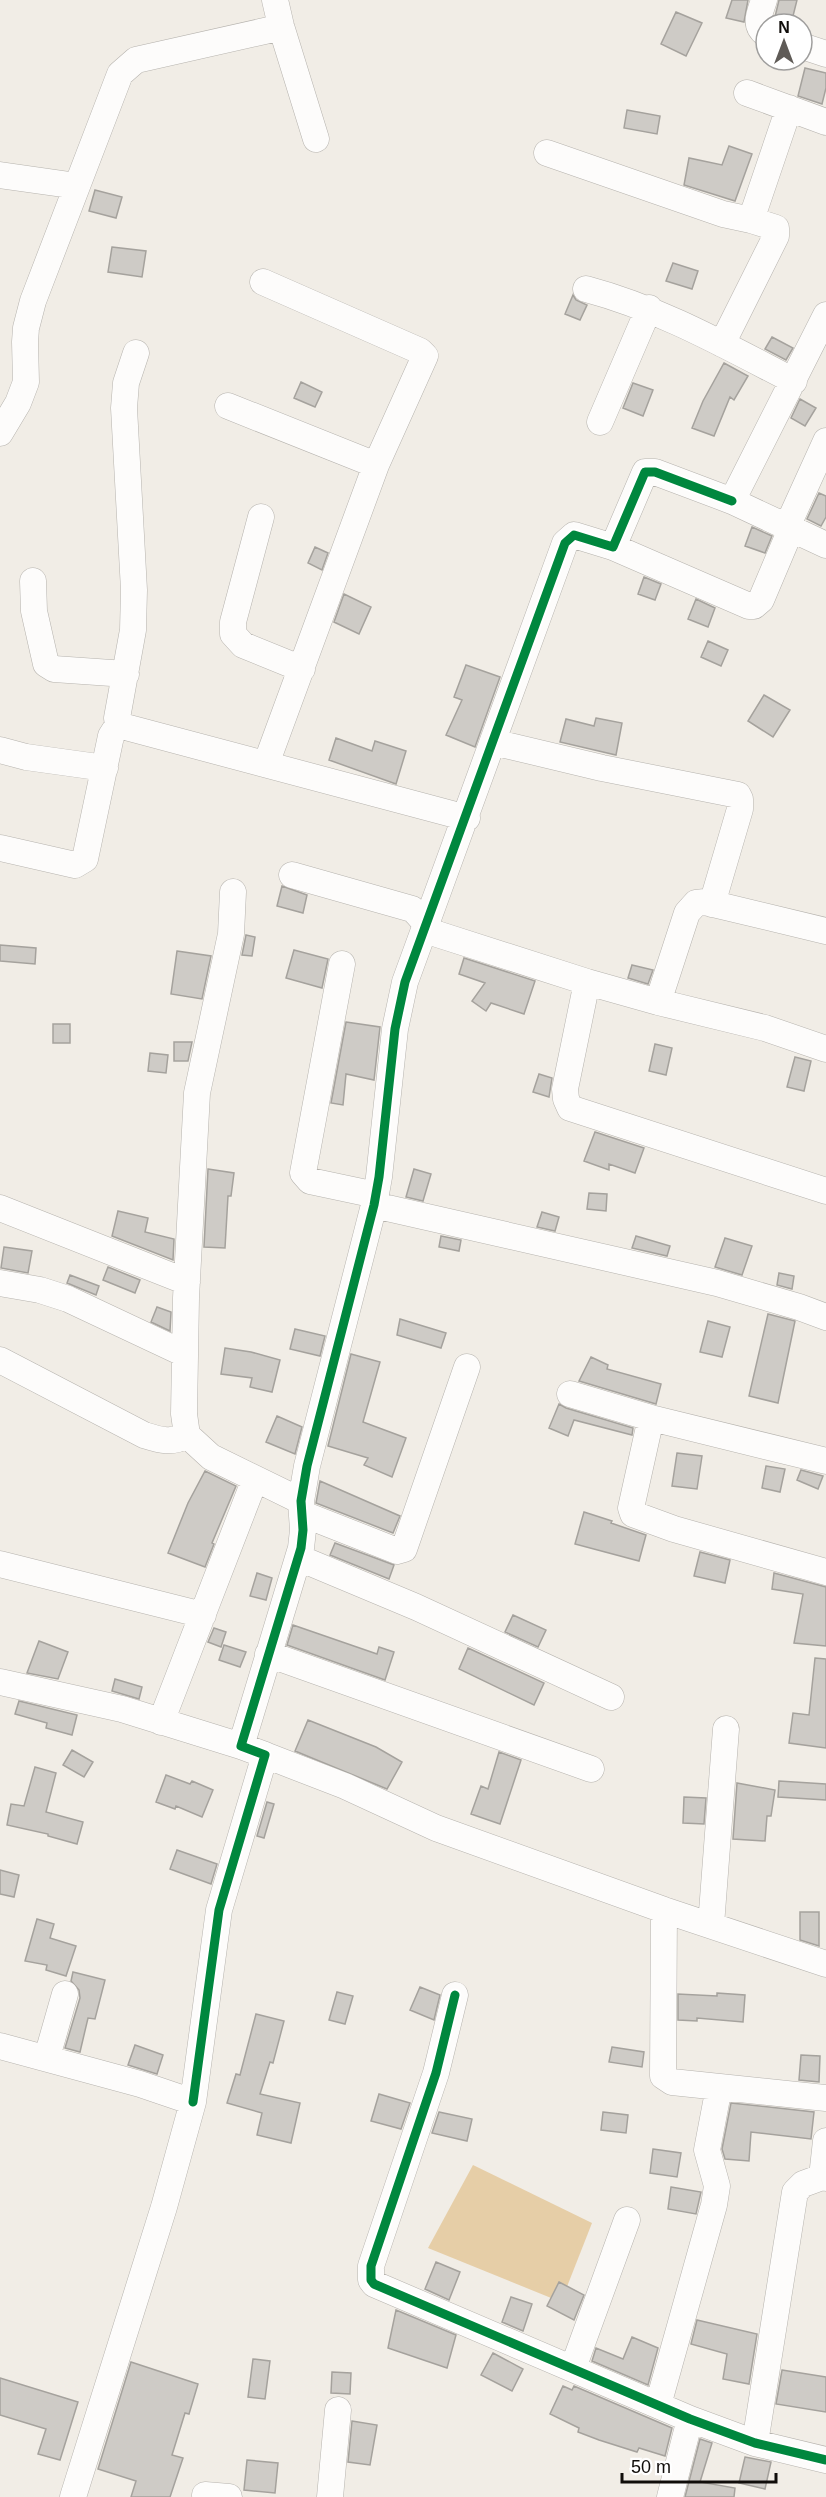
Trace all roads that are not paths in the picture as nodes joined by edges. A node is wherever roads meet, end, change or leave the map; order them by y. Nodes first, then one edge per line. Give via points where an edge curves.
1 (275, 0) edge
2 (281, 26) junction
3 (747, 93) dead end
4 (789, 108) junction
5 (826, 122) edge
6 (316, 139) dead end
7 (547, 153) dead end
8 (0, 175) edge
9 (77, 186) junction
10 (751, 220) junction
11 (263, 282) dead end
12 (586, 289) dead end
13 (649, 308) junction
14 (826, 315) edge
15 (722, 344) junction
16 (136, 353) dead end
17 (794, 381) junction
18 (228, 406) dead end
19 (600, 422) dead end
20 (0, 433) edge
21 (826, 441) edge
22 (376, 465) junction
23 (732, 501) junction
24 (261, 517) dead end
25 (789, 528) junction
26 (826, 545) edge
27 (613, 547) junction
28 (33, 581) dead end
29 (302, 669) junction
30 (126, 674) junction
31 (118, 725) junction
32 (493, 742) junction
33 (0, 750) edge
34 (266, 764) junction
35 (105, 768) junction
36 (466, 818) junction
37 (0, 848) edge
38 (292, 875) dead end
39 (233, 892) dead end
40 (712, 904) junction
41 (425, 925) junction
42 (826, 931) edge
43 (342, 964) dead end
44 (587, 982) junction
45 (658, 1002) junction
46 (826, 1049) edge
47 (826, 1191) edge
48 (375, 1200) junction
49 (0, 1208) edge
50 (187, 1282) junction
51 (0, 1283) edge
52 (826, 1317) edge
53 (185, 1354) junction
54 (0, 1360) edge
55 (466, 1367) dead end
56 (570, 1394) dead end
57 (651, 1418) junction
58 (187, 1435) junction
59 (826, 1461) edge
60 (255, 1479) junction
61 (302, 1508) junction
62 (299, 1558) junction
63 (0, 1564) edge
64 (826, 1572) edge
65 (202, 1615) junction
66 (268, 1654) junction
67 (0, 1682) edge
68 (611, 1697) dead end
69 (161, 1722) junction
70 (726, 1729) dead end
71 (240, 1746) junction
72 (265, 1755) junction
73 (591, 1769) dead end
74 (664, 1910) junction
75 (711, 1925) junction
76 (826, 1964) edge
77 (65, 1994) dead end
78 (456, 1995) dead end
79 (0, 2046) edge
80 (47, 2057) junction
81 (719, 2087) junction
82 (826, 2098) edge
83 (193, 2102) junction
84 (826, 2141) edge
85 (824, 2177) edge
86 (627, 2220) dead end
87 (573, 2368) junction
88 (658, 2405) junction
89 (338, 2410) dead end
90 (690, 2419) junction
91 (755, 2443) junction
92 (826, 2460) edge
93 (73, 2497) edge
94 (330, 2497) edge
95 (670, 2497) edge

1 - 2 street
2 - 6 street
2 - 9 street via 136,60 125,67
3 - 4 street
4 - 5 street
4 - 10 street
7 - 10 street
8 - 9 street
9 - 20 street via 28,317 27,382
10 - 15 street via 776,228 776,236
11 - 22 street via 424,353 425,360
12 - 13 street
13 - 15 street
13 - 19 street
14 - 17 street
15 - 17 street
16 - 30 street via 126,383 124,408 134,590
17 - 23 street
18 - 22 street
21 - 25 street
22 - 29 street
23 - 25 street
23 - 27 street via 655,472 645,472
24 - 29 street via 233,634 243,645
25 - 26 street
25 - 27 street via 760,600 754,606
27 - 32 street via 574,535 566,543
28 - 30 street via 34,611 46,664 54,669
29 - 34 street
30 - 31 street
31 - 34 street
31 - 35 street via 111,736
32 - 36 street
32 - 40 street via 738,795 740,809
33 - 35 street
34 - 36 street
35 - 37 street via 88,853 81,863 75,865
36 - 41 street
38 - 41 street via 412,909
39 - 50 street via 231,934 197,1093
40 - 42 street
40 - 45 street via 696,903 687,913
41 - 44 street via 437,934
41 - 48 street via 405,982 395,1029
43 - 48 street via 303,1173 310,1181
44 - 45 street
44 - 47 street via 566,1089 570,1108
45 - 46 street via 765,1028
48 - 52 street via 717,1284
48 - 61 street via 307,1466
49 - 50 street
50 - 53 street
51 - 53 street via 68,1299
53 - 58 street
54 - 58 street via 144,1436 166,1442
55 - 61 street via 404,1549 397,1551
56 - 57 street
57 - 59 street
57 - 64 street via 631,1508 633,1514
58 - 60 street via 211,1457
60 - 61 street
60 - 65 street
61 - 62 street
62 - 66 street
62 - 68 street
63 - 65 street
65 - 69 street
66 - 71 street
66 - 73 street
67 - 69 street via 122,1709
69 - 71 street
70 - 75 street
71 - 72 street
72 - 74 street via 436,1828
72 - 83 street via 219,1910
74 - 75 street
74 - 81 street via 663,2076 672,2082
75 - 76 street
77 - 80 street
78 - 87 street via 436,2073 371,2266 371,2280
79 - 80 street
80 - 83 street
81 - 82 street
81 - 88 street via 707,2150 717,2186 714,2205
83 - 93 street
84 - 85 street
85 - 91 street via 803,2184 795,2192
86 - 87 street
87 - 88 street
88 - 90 street
89 - 94 street
90 - 91 street
90 - 95 street
91 - 92 street

